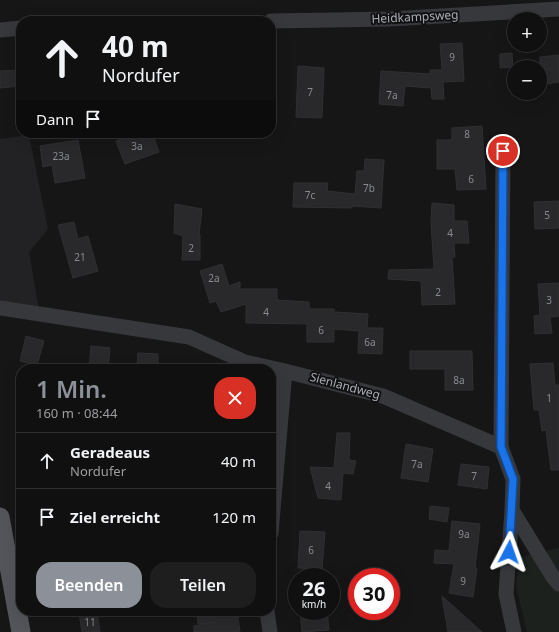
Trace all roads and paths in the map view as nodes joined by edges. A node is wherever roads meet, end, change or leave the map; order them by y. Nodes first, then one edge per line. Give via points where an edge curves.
1 (559, 9) edge
2 (276, 21) edge
3 (16, 28) edge
4 (0, 30) edge
5 (503, 151) dead end
6 (0, 308) edge
7 (254, 364) edge
8 (276, 369) edge
9 (285, 371) junction
10 (501, 447) junction
11 (276, 475) edge
12 (512, 510) junction
13 (0, 517) edge
14 (559, 584) edge
15 (16, 609) edge
16 (17, 616) edge
17 (268, 616) edge
18 (20, 632) edge
19 (270, 632) edge
20 (514, 632) edge

1 - 2 street, Heidkampsweg
3 - 4 street
5 - 10 street
6 - 7 street, Sienlandweg via 189,337
8 - 9 street, Sienlandweg
9 - 10 street, Sienlandweg via 383,396
9 - 11 street
10 - 12 street via 513,479
12 - 14 street
12 - 20 street via 506,594
13 - 15 main road
16 - 18 main road
17 - 19 street

